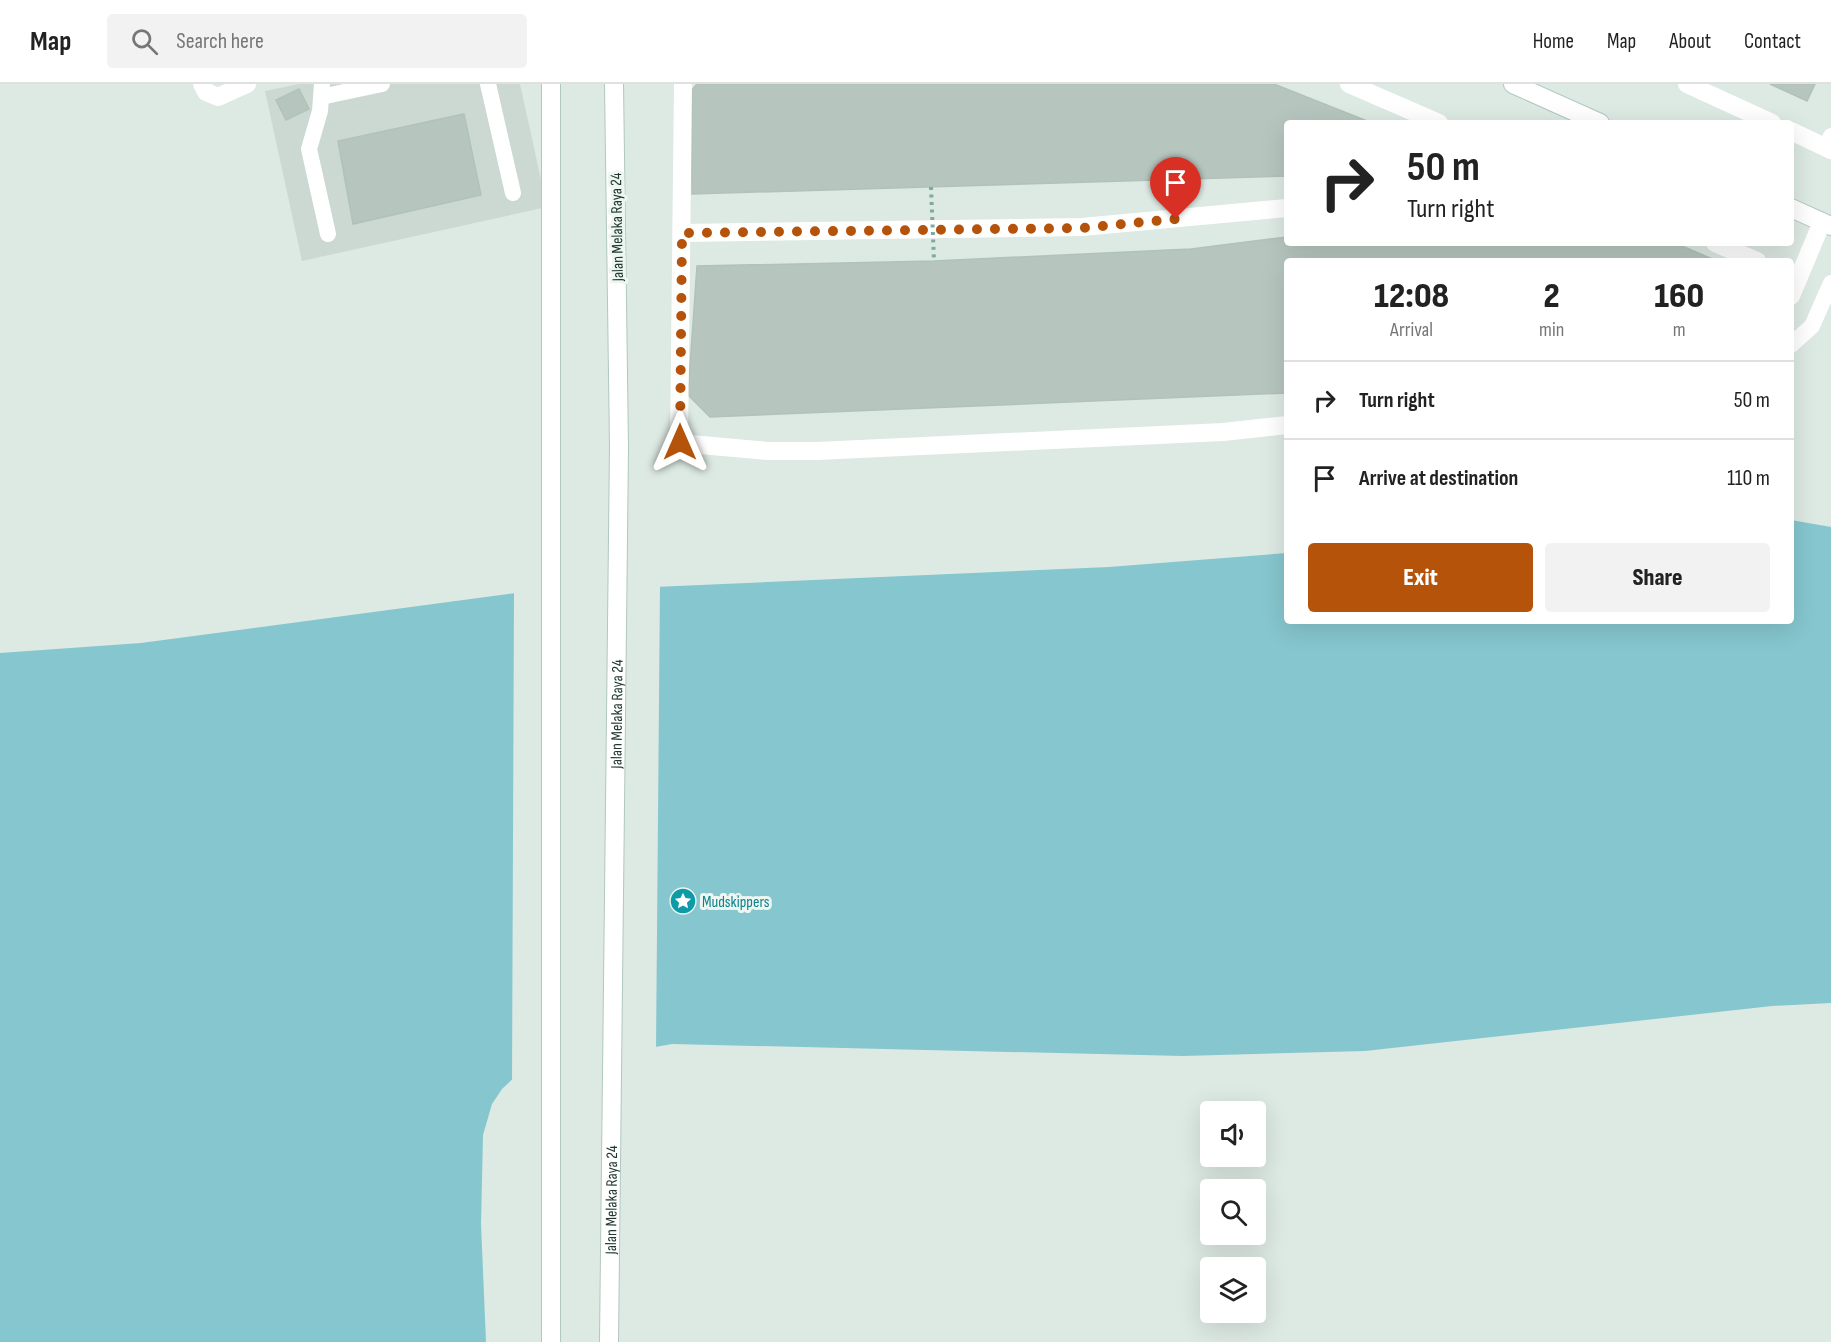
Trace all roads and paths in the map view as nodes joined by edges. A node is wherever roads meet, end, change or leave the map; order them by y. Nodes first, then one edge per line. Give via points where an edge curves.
1 (202, 84) edge
2 (247, 84) edge
3 (382, 84) edge
4 (488, 84) edge
5 (551, 84) edge
6 (614, 84) edge
7 (683, 84) edge
8 (1349, 84) edge
9 (1513, 84) edge
10 (1687, 84) edge
11 (321, 91) edge
12 (1432, 120) edge
13 (1593, 120) edge
14 (1765, 120) edge
15 (1794, 133) edge
16 (1829, 144) edge
17 (931, 187) dead end
18 (513, 193) dead end
19 (1284, 208) edge
20 (1794, 209) edge
21 (1827, 224) edge
22 (682, 233) junction
23 (328, 234) dead end
24 (1722, 246) edge
25 (1749, 258) edge
26 (934, 261) dead end
27 (1795, 278) edge
28 (1831, 283) edge
29 (1794, 342) edge
30 (1284, 425) edge
31 (551, 1342) edge
32 (609, 1342) edge

1 - 2 street via 206,92 218,97
3 - 11 lane
4 - 18 lane
5 - 31 street
6 - 32 street, Jalan Melaka Raya 24 via 619,447
7 - 22 street
8 - 12 street
9 - 13 street
10 - 14 street
11 - 23 lane via 309,149
15 - 16 street
17 - 26 path, bridge
19 - 22 street via 1082,228
20 - 21 street
21 - 27 street
22 - 30 street via 680,442 768,451 817,451 1222,432
24 - 25 street
28 - 29 lane via 1812,326

